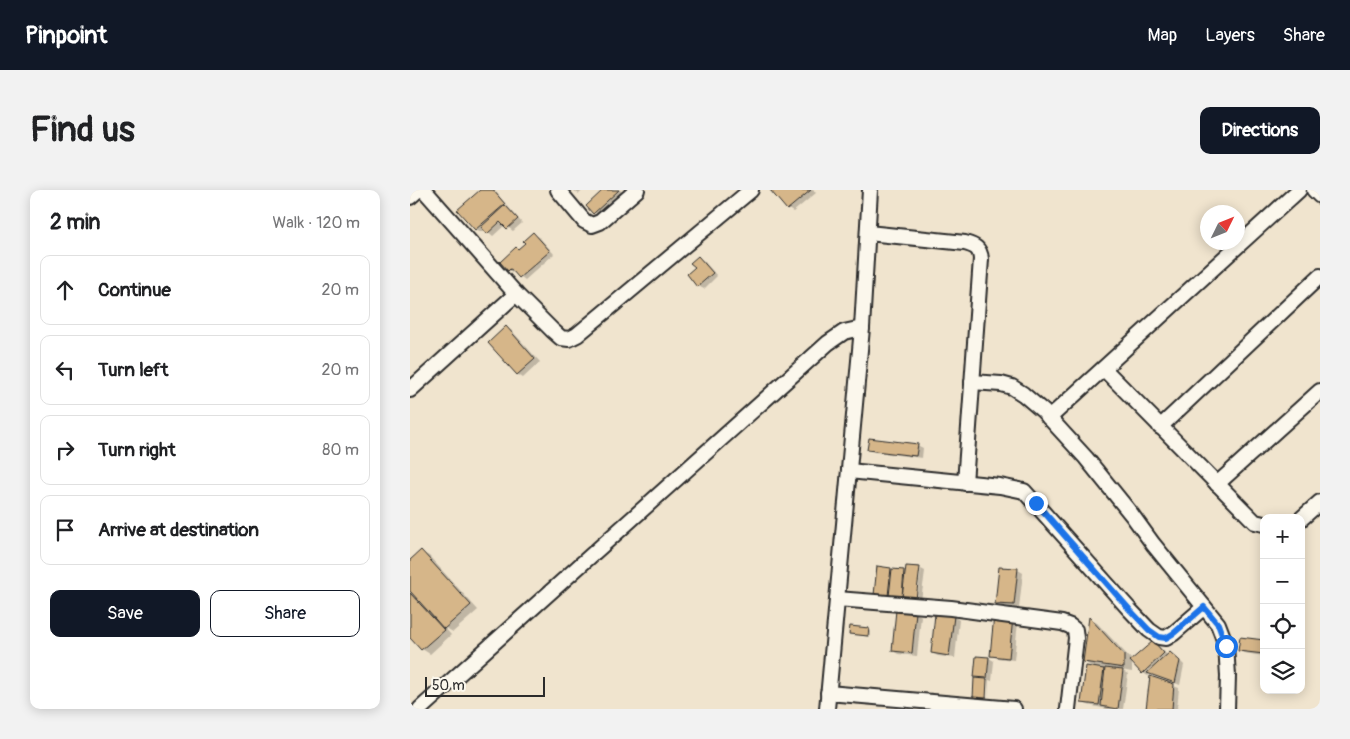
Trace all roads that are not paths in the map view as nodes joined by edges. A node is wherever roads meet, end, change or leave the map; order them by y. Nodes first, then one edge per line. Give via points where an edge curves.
1 (418, 190) edge
2 (424, 190) edge
3 (558, 190) edge
4 (637, 190) edge
5 (751, 190) edge
6 (870, 190) edge
7 (1300, 190) edge
8 (1314, 190) edge
9 (410, 196) edge
10 (1320, 196) edge
11 (868, 233) junction
12 (1320, 276) edge
13 (516, 294) junction
14 (862, 328) junction
15 (1104, 369) junction
16 (972, 382) junction
17 (410, 390) edge
18 (1320, 391) edge
19 (1049, 418) junction
20 (1160, 427) junction
21 (849, 471) junction
22 (965, 482) junction
23 (1217, 484) junction
24 (1320, 502) edge
25 (1305, 515) edge
26 (1260, 523) edge
27 (837, 599) junction
28 (1204, 607) junction
29 (828, 693) junction
30 (420, 709) edge
31 (827, 709) edge
32 (1014, 709) edge
33 (1068, 709) edge
34 (1227, 709) edge

1 - 9 street
2 - 13 street
3 - 4 street via 584,221 592,225 600,222
5 - 13 street via 569,339 561,338
6 - 11 street
7 - 15 street
8 - 10 street
11 - 14 street
11 - 16 street via 965,242 980,252
12 - 20 street
13 - 17 street
14 - 21 street
14 - 30 street via 844,332 828,343
15 - 19 street
15 - 20 street
16 - 19 street via 1012,387
16 - 22 street
18 - 23 street
19 - 28 street via 1086,458
20 - 23 street
21 - 22 street
21 - 27 street
22 - 28 street via 1024,491 1130,610 1159,637 1166,638 1174,633
23 - 26 street via 1255,522
24 - 25 street
27 - 29 street
27 - 33 street via 951,608 1070,626 1075,630 1076,638
28 - 34 street via 1218,624 1226,646
29 - 31 street
29 - 32 street

